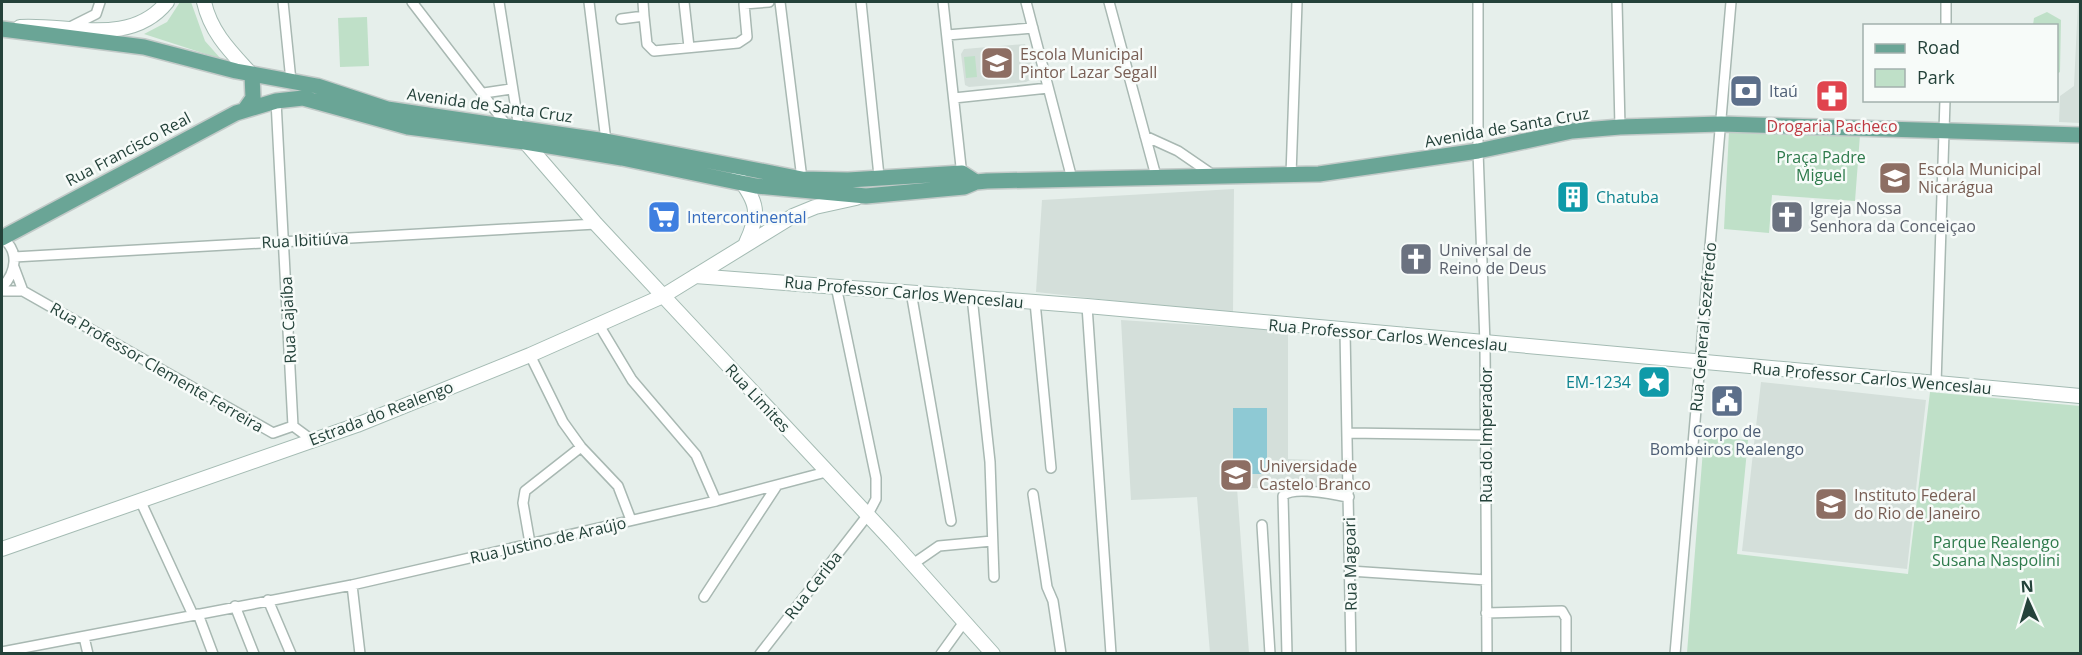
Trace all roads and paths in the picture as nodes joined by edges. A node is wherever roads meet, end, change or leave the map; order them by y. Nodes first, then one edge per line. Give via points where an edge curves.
1 (167, 2) edge
2 (204, 2) edge
3 (283, 2) edge
4 (412, 2) edge
5 (499, 2) edge
6 (589, 2) edge
7 (643, 2) edge
8 (684, 2) edge
9 (770, 2) edge
10 (780, 2) edge
11 (861, 2) edge
12 (943, 2) edge
13 (1026, 2) edge
14 (1109, 2) edge
15 (1297, 2) edge
16 (1478, 2) edge
17 (1617, 2) edge
18 (1731, 2) edge
19 (1946, 2) edge
20 (743, 3) edge
21 (100, 4) edge
22 (644, 16) junction
23 (621, 19) dead end
24 (1946, 24) edge
25 (69, 27) junction
26 (1033, 28) junction
27 (5, 29) edge
28 (947, 35) junction
29 (689, 47) junction
30 (252, 75) junction
31 (291, 81) junction
32 (511, 88) junction
33 (1048, 88) junction
34 (484, 93) junction
35 (954, 98) junction
36 (276, 101) junction
37 (1945, 102) edge
38 (252, 107) junction
39 (277, 119) junction
40 (1721, 124) junction
41 (1620, 128) junction
42 (1944, 130) junction
43 (517, 132) junction
44 (2080, 135) edge
45 (1145, 136) junction
46 (606, 141) junction
47 (1478, 151) junction
48 (728, 166) junction
49 (1291, 175) junction
50 (879, 176) junction
51 (1156, 176) junction
52 (1215, 176) junction
53 (802, 178) junction
54 (1072, 180) junction
55 (967, 181) junction
56 (743, 184) junction
57 (866, 196) junction
58 (596, 224) junction
59 (2, 238) edge
60 (284, 241) junction
61 (746, 243) junction
62 (726, 256) junction
63 (14, 262) junction
64 (695, 276) junction
65 (734, 278) junction
66 (836, 286) junction
67 (2, 289) edge
68 (23, 291) junction
69 (911, 292) junction
70 (663, 296) junction
71 (972, 297) junction
72 (1035, 302) junction
73 (1087, 306) junction
74 (599, 325) junction
75 (1345, 331) junction
76 (1485, 344) junction
77 (530, 355) junction
78 (1699, 363) junction
79 (1936, 384) junction
80 (2080, 396) edge
81 (294, 426) junction
82 (1348, 433) junction
83 (273, 434) junction
84 (1486, 435) junction
85 (312, 440) junction
86 (581, 447) junction
87 (273, 454) junction
88 (1051, 468) dead end
89 (826, 472) junction
90 (776, 487) junction
91 (1034, 494) dead end
92 (1349, 497) junction
93 (140, 500) junction
94 (716, 501) junction
95 (867, 516) junction
96 (631, 520) junction
97 (951, 521) dead end
98 (1262, 525) dead end
99 (992, 541) junction
100 (530, 543) junction
101 (2, 549) edge
102 (913, 564) junction
103 (1350, 571) junction
104 (994, 577) dead end
105 (1486, 580) junction
106 (351, 585) junction
107 (704, 597) dead end
108 (268, 600) junction
109 (235, 606) junction
110 (1486, 613) junction
111 (195, 614) junction
112 (964, 622) junction
113 (84, 638) junction
114 (2, 652) edge
115 (88, 654) edge
116 (213, 654) edge
117 (254, 654) edge
118 (291, 654) edge
119 (360, 654) edge
120 (760, 654) edge
121 (941, 654) edge
122 (993, 654) edge
123 (1061, 654) edge
124 (1112, 654) edge
125 (1270, 654) edge
126 (1287, 654) edge
127 (1351, 654) edge
128 (1487, 654) edge
129 (1566, 654) edge
130 (1675, 654) edge

1 - 25 street via 149,19 124,29
2 - 30 street via 217,36
3 - 31 street
4 - 34 street, Rua Limites
5 - 32 street
6 - 46 street
7 - 22 street
8 - 29 street
9 - 20 street
10 - 53 street
11 - 50 street
12 - 28 street
13 - 26 street
14 - 45 street
15 - 49 street
16 - 47 street, Rua do Imperador
17 - 41 street
18 - 40 street, Rua General Sezefredo
19 - 24 street
20 - 29 street via 746,40
21 - 25 street via 90,19
22 - 23 street
22 - 29 street via 651,50
25 - 27 street
26 - 28 street
26 - 33 street
27 - 30 main road, Avenida de Santa Cruz via 144,47
28 - 35 street
30 - 31 main road, Avenida de Santa Cruz
30 - 38 main road
31 - 43 main road, Avenida de Santa Cruz via 387,109
32 - 34 street
32 - 43 street
33 - 35 street
33 - 54 street
34 - 43 street, Rua Limites
35 - 55 street
36 - 38 main road, Rua Francisco Real
36 - 39 street, Rua Cajaíba
36 - 43 main road, Avenida de Santa Cruz via 303,98 408,127
37 - 42 street
38 - 39 street
38 - 59 main road, Rua Francisco Real
39 - 60 street, Rua Cajaíba
40 - 41 main road, Avenida de Santa Cruz
40 - 42 main road, Avenida de Santa Cruz
40 - 78 street, Rua General Sezefredo
41 - 47 main road, Avenida de Santa Cruz via 1572,131
42 - 44 main road, Avenida de Santa Cruz
42 - 79 street
43 - 46 main road, Avenida de Santa Cruz
43 - 56 main road, Avenida de Santa Cruz
43 - 58 street, Rua Limites
45 - 51 street
45 - 52 street via 1178,151
46 - 48 main road, Avenida de Santa Cruz
47 - 49 main road, Avenida de Santa Cruz via 1348,171
47 - 76 street, Rua do Imperador
48 - 53 main road, Avenida de Santa Cruz
48 - 56 street
49 - 52 main road, Avenida de Santa Cruz
50 - 53 main road, Avenida de Santa Cruz via 848,180
50 - 55 main road, Avenida de Santa Cruz
51 - 52 main road, Avenida de Santa Cruz
51 - 54 main road, Avenida de Santa Cruz
54 - 55 main road, Avenida de Santa Cruz
55 - 57 main road, Avenida de Santa Cruz
56 - 57 main road, Avenida de Santa Cruz
56 - 61 street via 752,195 756,217
57 - 61 street, Estrada do Realengo via 805,210
58 - 60 street, Rua Ibitiúva
58 - 70 street, Rua Limites
59 - 63 street via 9,245
60 - 63 street, Rua Ibitiúva
60 - 81 street, Rua Cajaíba
61 - 62 street, Estrada do Realengo
62 - 64 street, Estrada do Realengo
62 - 65 street via 723,268
63 - 67 street
63 - 68 street
64 - 65 street, Rua Professor Carlos Wenceslau
64 - 70 street, Estrada do Realengo
65 - 66 street, Rua Professor Carlos Wenceslau
66 - 69 street, Rua Professor Carlos Wenceslau
66 - 95 street, Rua Ceriba via 878,490
67 - 68 street, Rua Professor Clemente Ferreira
68 - 83 street, Rua Professor Clemente Ferreira
69 - 71 street, Rua Professor Carlos Wenceslau
69 - 97 street
70 - 74 street, Estrada do Realengo
70 - 89 street, Rua Limites
71 - 72 street, Rua Professor Carlos Wenceslau
71 - 99 street via 990,462
72 - 73 street, Rua Professor Carlos Wenceslau
72 - 88 street
73 - 75 street, Rua Professor Carlos Wenceslau
73 - 124 street
74 - 77 street, Estrada do Realengo
74 - 94 street via 632,380 696,455
75 - 76 street, Rua Professor Carlos Wenceslau
75 - 82 street, Rua Magoari
76 - 78 street, Rua Professor Carlos Wenceslau
76 - 84 street, Rua do Imperador
77 - 85 street, Estrada do Realengo
77 - 86 street via 558,413
78 - 79 street, Rua Professor Carlos Wenceslau
78 - 130 street, Rua General Sezefredo
79 - 80 street, Rua Professor Carlos Wenceslau
81 - 83 street
81 - 85 street
82 - 84 street
82 - 92 street, Rua Magoari
83 - 87 street, Rua Professor Clemente Ferreira
84 - 105 street, Rua do Imperador
85 - 87 street, Estrada do Realengo
86 - 96 street via 618,486
86 - 100 street via 525,491 522,503
87 - 93 street, Estrada do Realengo
89 - 90 street, Rua Justino de Araújo
89 - 95 street, Rua Limites
90 - 94 street, Rua Justino de Araújo
90 - 107 street
91 - 123 street
92 - 103 street, Rua Magoari
92 - 126 street via 1310,491 1289,491 1283,496
93 - 101 street, Estrada do Realengo
93 - 111 street
94 - 96 street, Rua Justino de Araújo
95 - 102 street, Rua Limites
95 - 120 street, Rua Ceriba
96 - 100 street, Rua Justino de Araújo
98 - 125 street
99 - 102 street via 939,546
99 - 104 street
100 - 106 street, Rua Justino de Araújo
102 - 112 street, Rua Limites
103 - 105 street
103 - 127 street, Rua Magoari
105 - 110 street, Rua do Imperador
106 - 108 street, Rua Justino de Araújo
106 - 119 street
108 - 109 street, Rua Justino de Araújo
108 - 118 street
109 - 111 street, Rua Justino de Araújo
109 - 117 street
110 - 128 street, Rua do Imperador
110 - 129 street via 1562,611 1566,618
111 - 113 street, Rua Justino de Araújo
111 - 116 street
112 - 121 street
112 - 122 street, Rua Limites
113 - 114 street, Rua Justino de Araújo
113 - 115 street

